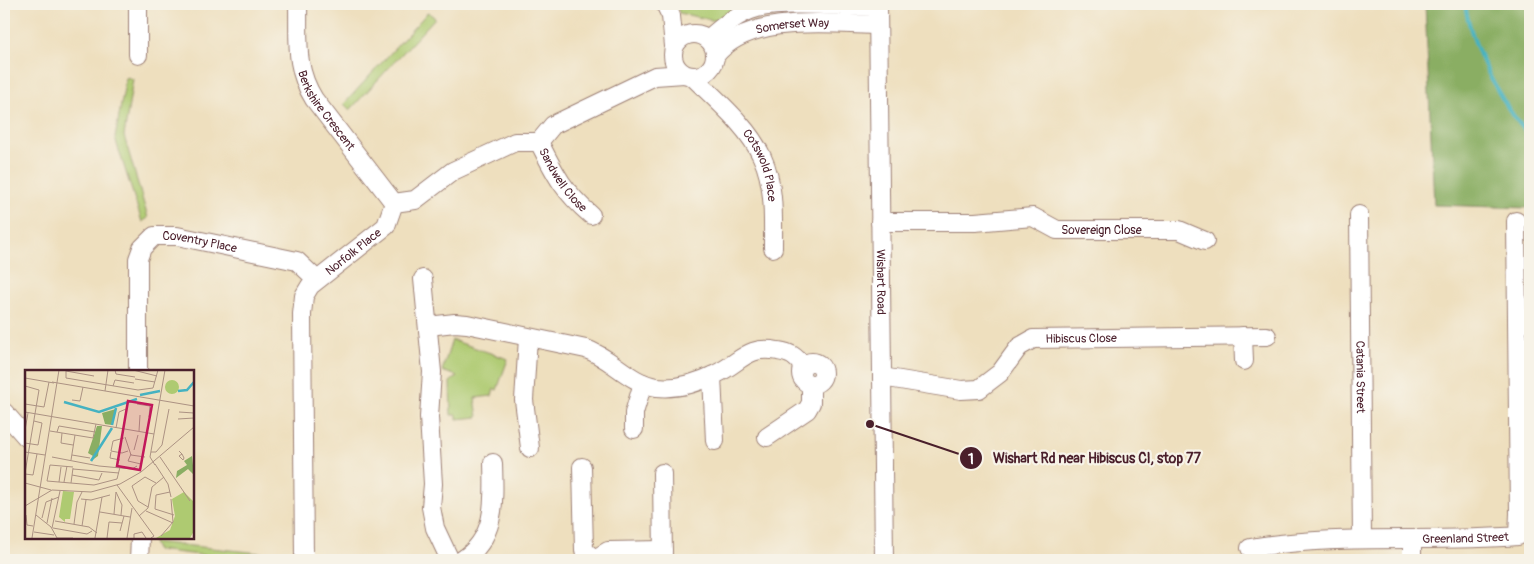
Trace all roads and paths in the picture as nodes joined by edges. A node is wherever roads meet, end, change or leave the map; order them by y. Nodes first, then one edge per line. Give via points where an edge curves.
1 (138, 4) edge
2 (298, 4) edge
3 (878, 5) edge
4 (668, 10) edge
5 (878, 25) junction
6 (700, 36) junction
7 (673, 51) junction
8 (138, 55) dead end
9 (713, 62) junction
10 (688, 75) junction
11 (655, 76) junction
12 (714, 97) junction
13 (539, 142) junction
14 (394, 203) junction
15 (591, 215) dead end
16 (1359, 215) dead end
17 (1516, 221) dead end
18 (880, 222) junction
19 (1205, 241) dead end
20 (772, 248) dead end
21 (316, 279) junction
22 (422, 279) dead end
23 (428, 326) junction
24 (1243, 336) junction
25 (1267, 336) dead end
26 (528, 338) junction
27 (1244, 361) dead end
28 (138, 370) edge
29 (712, 376) junction
30 (882, 376) junction
31 (643, 383) junction
32 (4, 412) edge
33 (634, 429) dead end
34 (25, 436) edge
35 (767, 437) dead end
36 (715, 441) dead end
37 (530, 448) dead end
38 (492, 463) dead end
39 (582, 467) dead end
40 (662, 473) dead end
41 (140, 539) edge
42 (1362, 539) junction
43 (1412, 540) junction
44 (1250, 548) dead end
45 (663, 555) edge
46 (139, 560) edge
47 (304, 560) edge
48 (450, 560) edge
49 (462, 560) edge
50 (593, 560) edge
51 (884, 560) edge
52 (1412, 560) edge

1 - 8 street
2 - 14 street, Berkshire Crescent via 299,64 303,82
3 - 5 street, Wishart Road
3 - 6 street, Somerset Way via 759,8
4 - 6 street
4 - 7 street
5 - 9 street, Somerset Way via 792,24 739,36 722,47
5 - 18 street, Wishart Road
6 - 7 street via 681,37
6 - 9 street via 715,50
7 - 10 street via 676,67
7 - 11 street
9 - 10 street via 706,73
9 - 12 street
10 - 11 street
10 - 12 street, Cotswold Place
11 - 13 street via 552,125
12 - 20 street, Cotswold Place via 746,132 762,157 772,201
13 - 14 street via 515,142 453,171 414,200
13 - 15 street, Sandwell Close via 562,186
14 - 21 street, Norfolk Place via 386,226
16 - 42 street, Catania Street
17 - 43 street, Greenland Street via 1518,536
18 - 19 street, Sovereign Close via 975,222 1033,217 1057,230 1179,230
18 - 30 street, Wishart Road
21 - 28 street, Coventry Place via 297,261 177,236 154,236 142,248 138,258
21 - 47 street, Norfolk Place via 304,296 302,314
22 - 23 street
23 - 26 street via 461,323
23 - 48 street via 432,372 431,507 435,528
24 - 25 street, Hibiscus Close
24 - 27 street
24 - 30 street, Hibiscus Close via 1033,339 1019,347 992,381 970,390
26 - 31 street via 599,354 629,377
26 - 37 street via 524,400
29 - 31 street via 674,387
29 - 35 street via 759,349 792,354 803,366 813,362 822,369 820,380 811,385 807,410
29 - 36 street
30 - 51 street, Wishart Road
31 - 33 street via 634,413
32 - 34 street
38 - 49 street via 494,508 488,531 472,553
39 - 50 street via 584,550
40 - 45 street
41 - 46 street
42 - 43 street, Greenland Street
42 - 44 street, Greenland Street
43 - 52 street
45 - 50 street via 608,551

